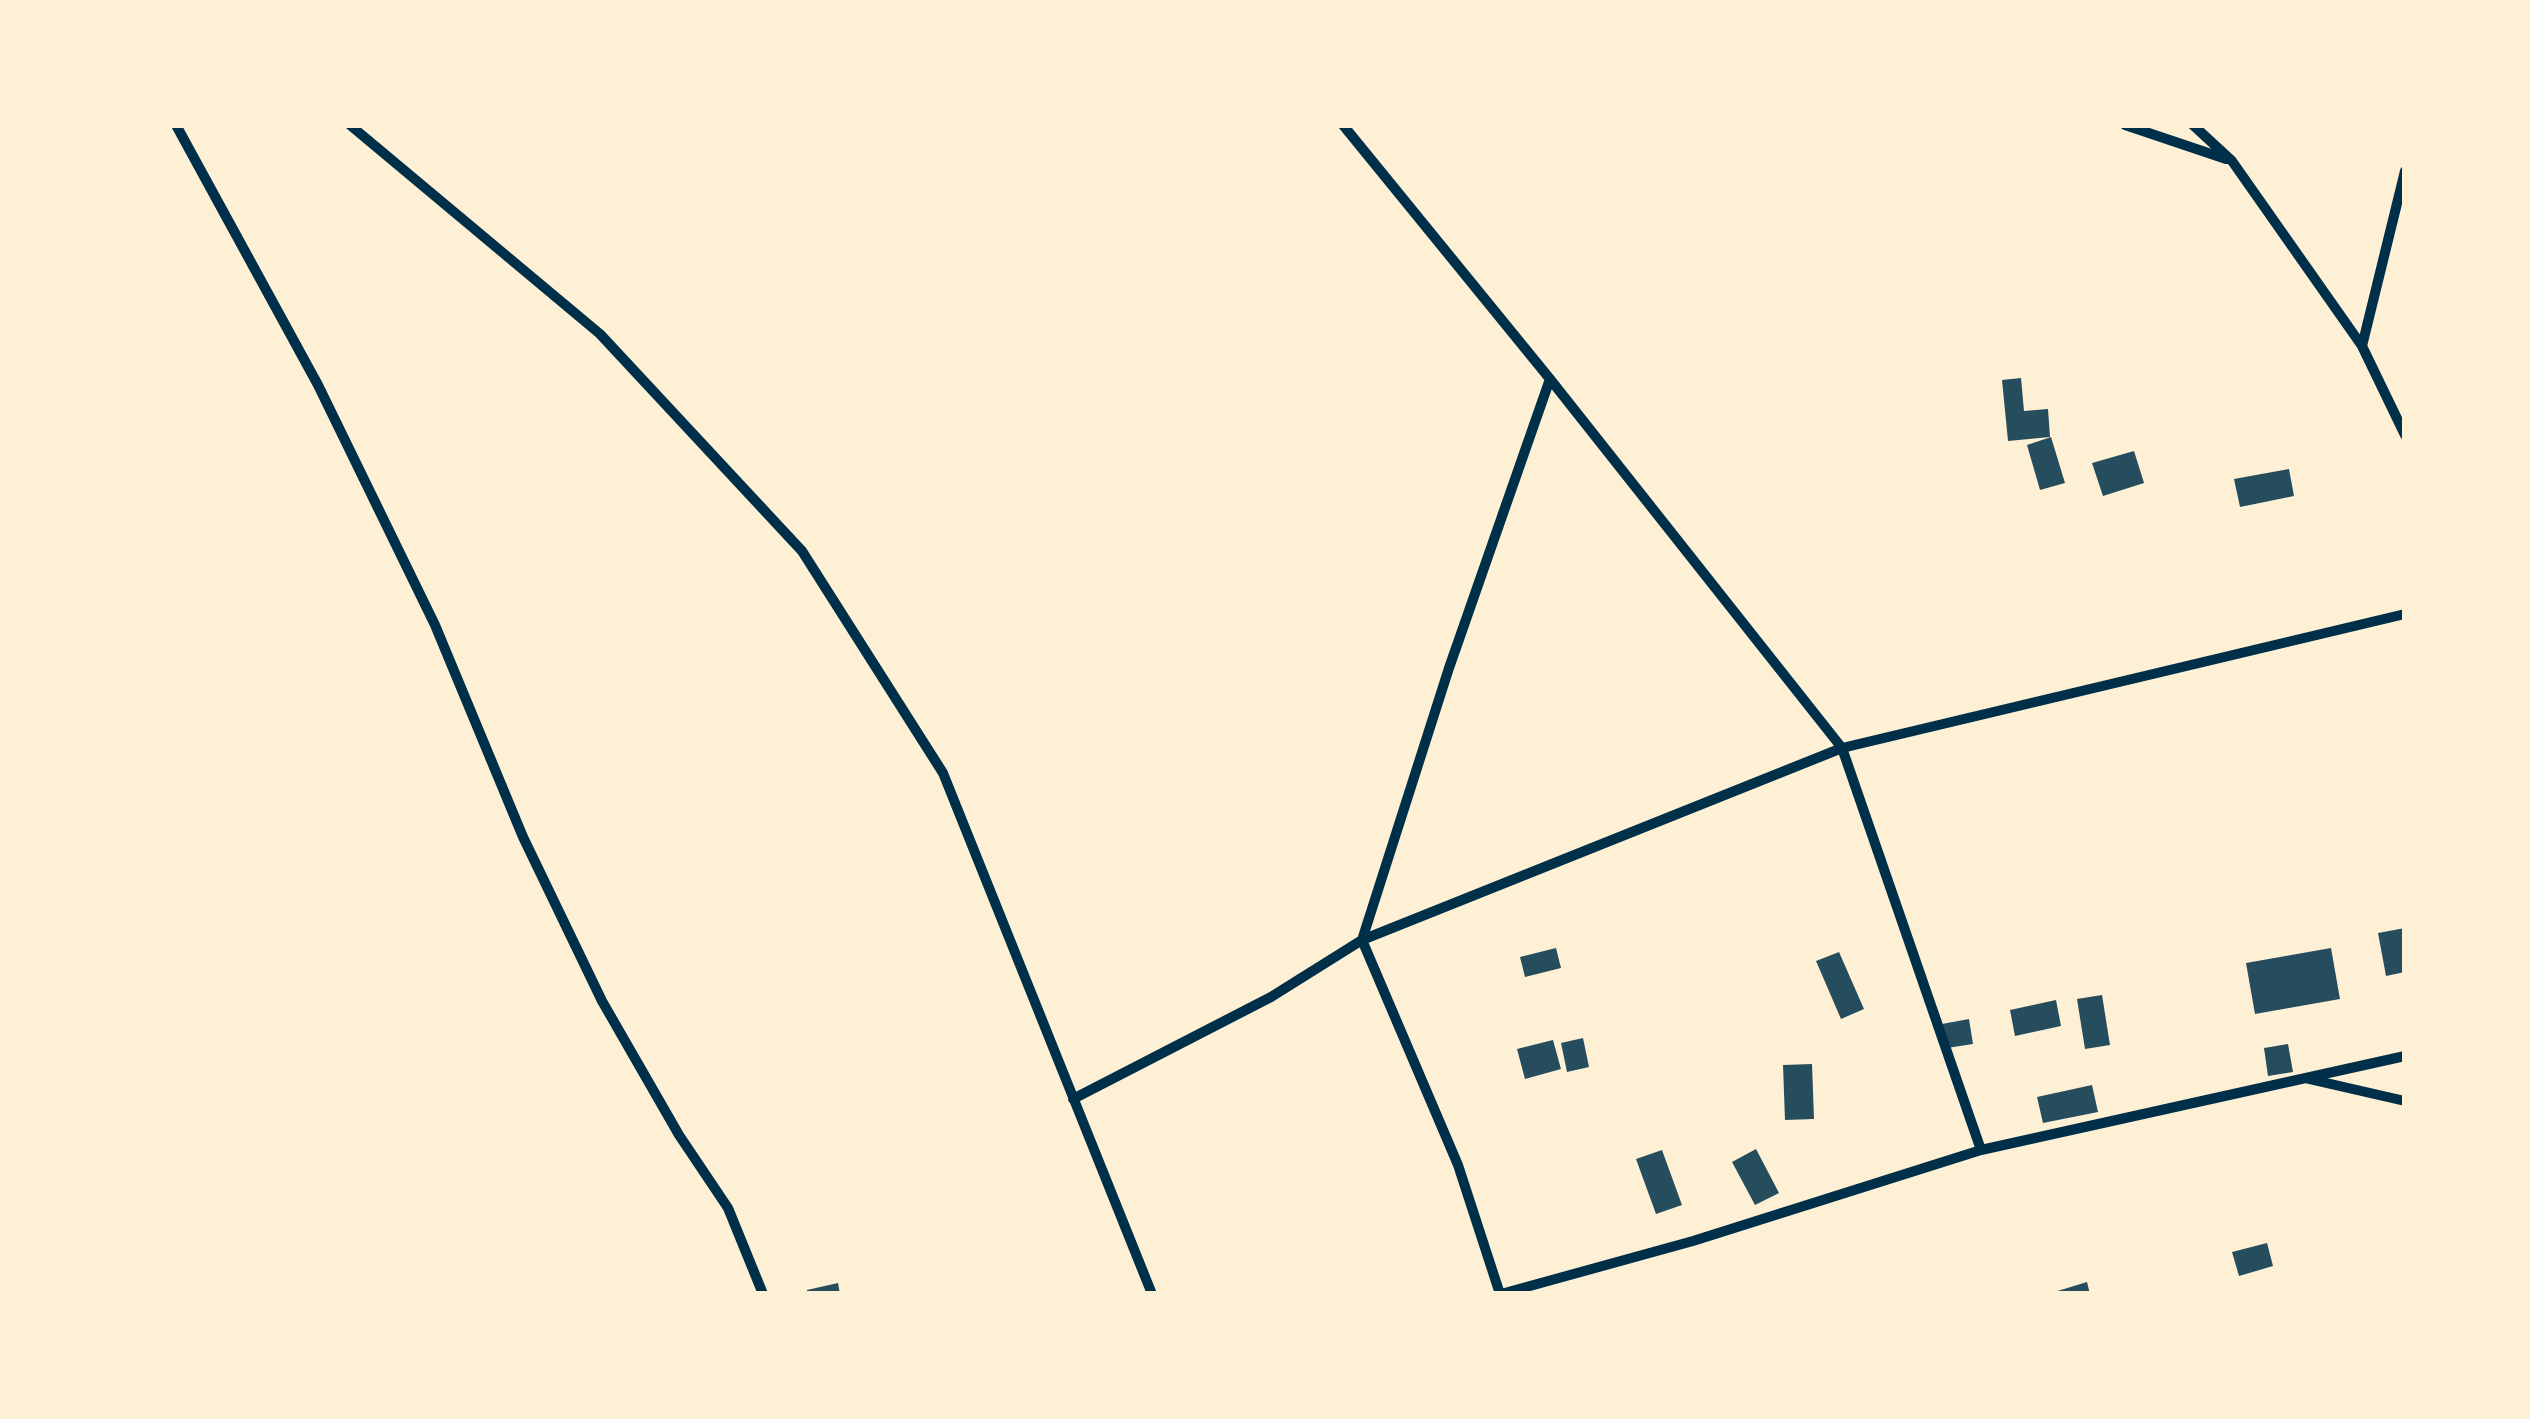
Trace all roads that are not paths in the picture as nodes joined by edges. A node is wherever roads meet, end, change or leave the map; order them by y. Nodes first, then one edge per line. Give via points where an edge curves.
1 (176, 125) edge
2 (350, 125) edge
3 (1343, 125) edge
4 (2125, 125) edge
5 (2194, 125) edge
6 (2232, 161) junction
7 (2405, 171) edge
8 (2362, 346) junction
9 (1550, 379) junction
10 (2405, 435) edge
11 (2405, 614) edge
12 (1842, 748) junction
13 (1362, 940) junction
14 (2405, 1056) edge
15 (2303, 1077) junction
16 (1074, 1099) junction
17 (2405, 1101) edge
18 (1981, 1150) junction
19 (764, 1294) edge
20 (1152, 1294) edge
21 (1501, 1294) edge

1 - 19 street via 318,385 435,625 523,837 602,1001 728,1208
2 - 16 street via 600,334 802,551 943,773
3 - 9 street
4 - 6 street
5 - 6 street
6 - 8 street
7 - 8 street
8 - 10 street
9 - 12 street
9 - 13 street
11 - 12 street
12 - 13 street
12 - 18 street
13 - 16 street via 1271,997
13 - 21 street via 1458,1165
14 - 15 street
15 - 17 street
15 - 18 street
16 - 20 street
18 - 21 street via 1693,1242

